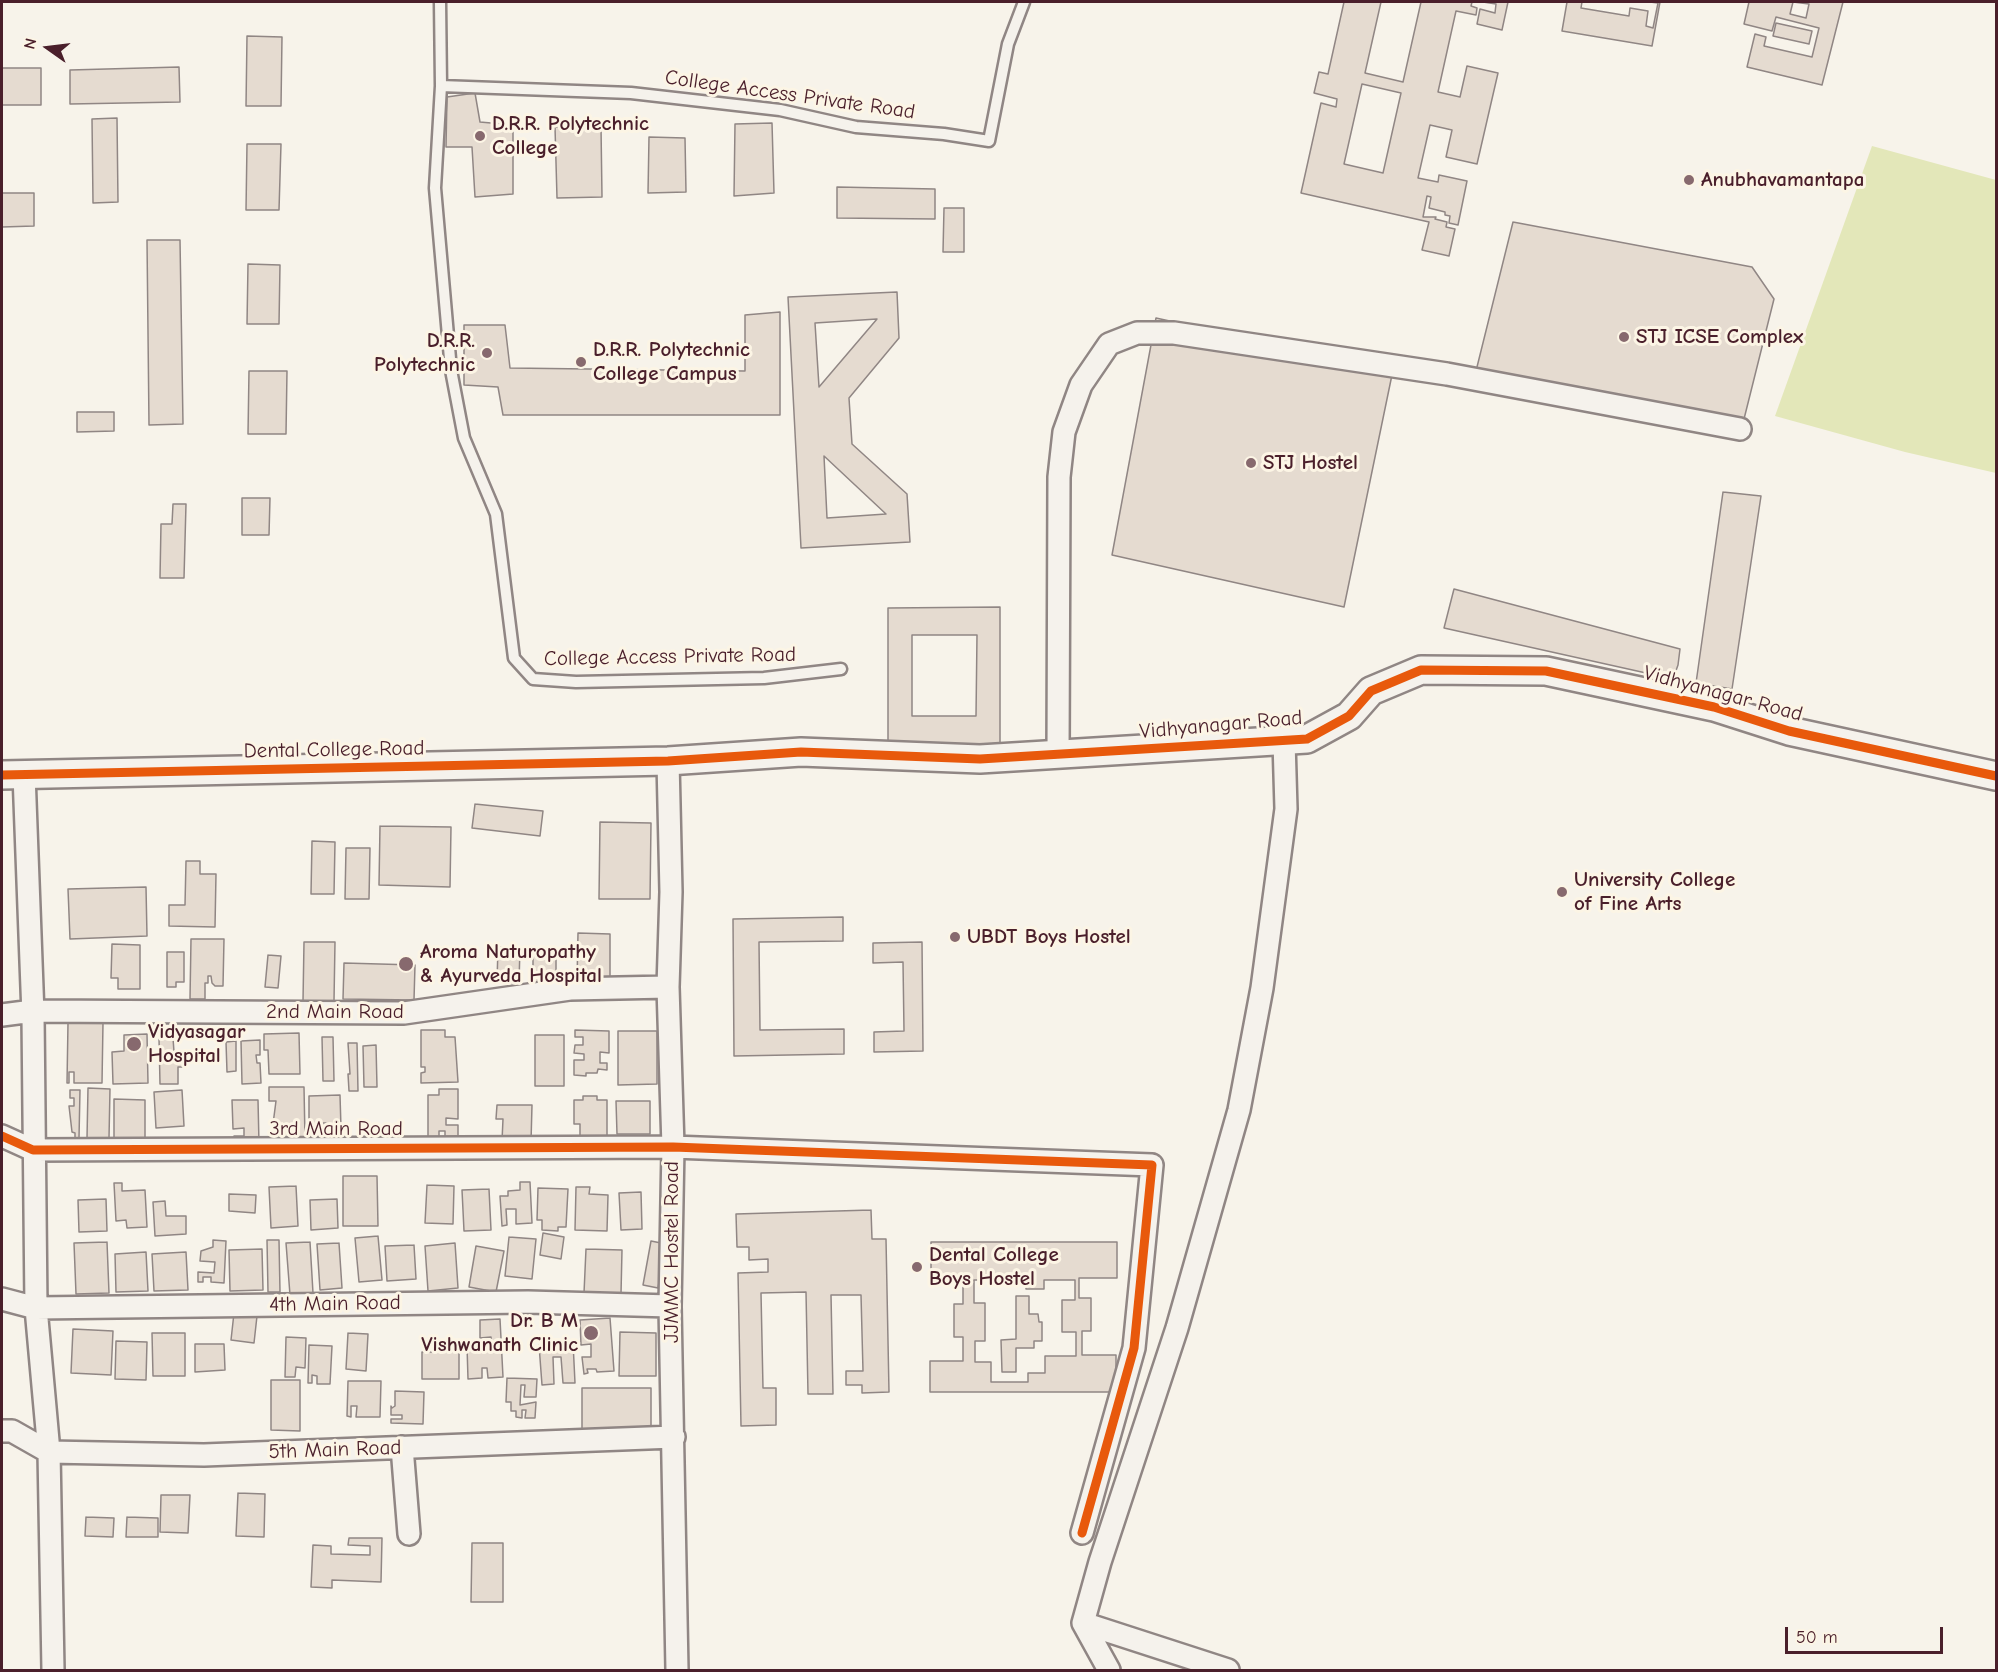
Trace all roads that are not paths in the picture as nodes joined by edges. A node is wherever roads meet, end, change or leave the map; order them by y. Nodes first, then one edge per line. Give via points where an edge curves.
1 (440, 2) edge
2 (1024, 2) edge
3 (441, 86) junction
4 (1740, 429) dead end
5 (841, 669) dead end
6 (1284, 741) junction
7 (1058, 756) junction
8 (668, 761) junction
9 (13, 775) edge
10 (1996, 776) edge
11 (668, 987) junction
12 (33, 1011) junction
13 (2, 1015) edge
14 (2, 1136) edge
15 (673, 1147) junction
16 (33, 1150) junction
17 (2, 1299) edge
18 (670, 1306) junction
19 (36, 1308) junction
20 (2, 1431) edge
21 (674, 1437) junction
22 (402, 1447) junction
23 (49, 1452) junction
24 (1082, 1533) dead end
25 (409, 1534) dead end
26 (1083, 1623) junction
27 (53, 1671) edge
28 (677, 1671) edge
29 (1109, 1671) edge
30 (1228, 1671) edge

1 - 3 lane, College Access Private Road
2 - 3 lane, College Access Private Road via 1008,44 989,141 856,127 780,110 631,93
3 - 5 lane, College Access Private Road via 435,188 451,370 464,438 496,514 514,658 533,679 576,682 764,678
4 - 7 street via 1447,374 1174,333 1137,333 1109,344 1081,385 1064,432 1059,477
6 - 7 street, Vidhyanagar Road
6 - 10 street, Vidhyanagar Road via 1307,739 1349,716 1371,691 1421,670 1546,671 1714,707 1789,731
6 - 26 street via 1286,809 1262,988 1239,1110 1177,1328
7 - 8 street, Vidhyanagar Road via 980,759 801,752
8 - 9 street, Dental College Road
8 - 11 street, JJMMC Hostel Road
9 - 12 street
11 - 12 street, 2nd Main Road via 570,988 404,1013
11 - 15 street, JJMMC Hostel Road
12 - 13 street, 2nd Main Road
12 - 16 street
14 - 16 street, 3rd Main Road
15 - 16 street, 3rd Main Road
15 - 18 street, JJMMC Hostel Road
15 - 24 street, 3rd Main Road via 1152,1165 1134,1348
16 - 19 street via 37,1180
17 - 19 street, 4th Main Road
18 - 19 street, 4th Main Road via 528,1302
18 - 21 street, JJMMC Hostel Road
19 - 23 street
20 - 23 street, 5th Main Road via 12,1431
21 - 22 street, 5th Main Road
21 - 28 street, JJMMC Hostel Road
22 - 23 street, 5th Main Road via 204,1455
22 - 25 street
23 - 27 street
26 - 29 street
26 - 30 street

